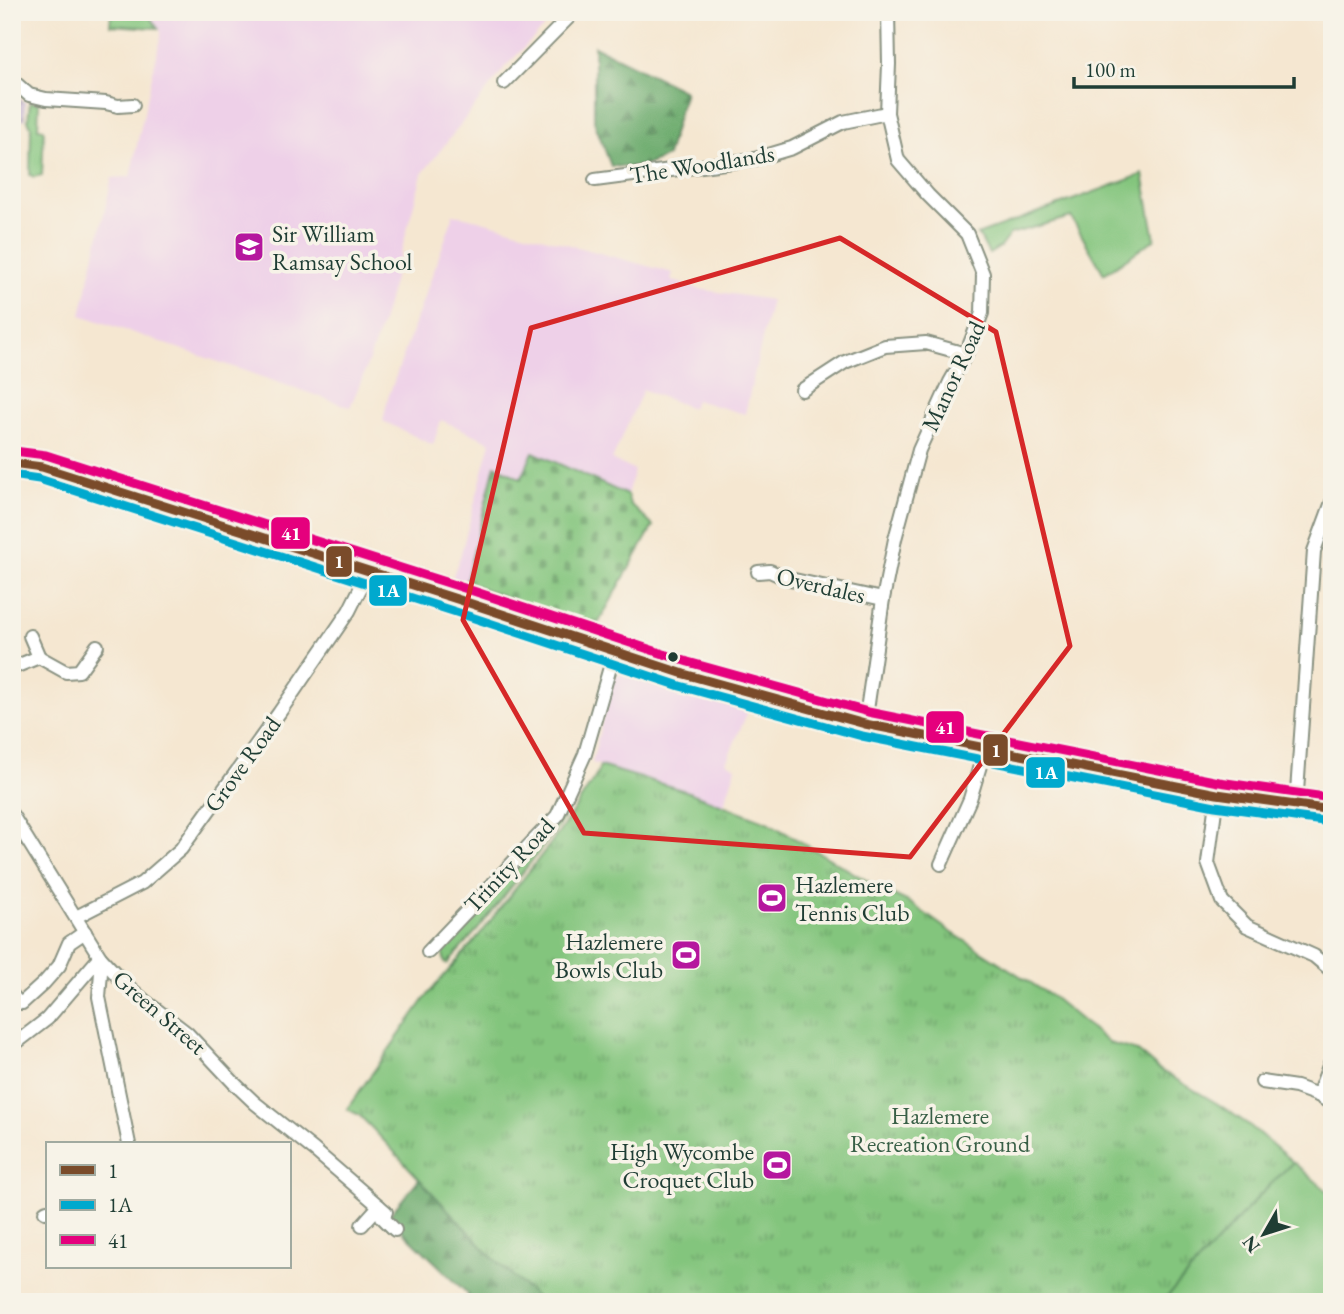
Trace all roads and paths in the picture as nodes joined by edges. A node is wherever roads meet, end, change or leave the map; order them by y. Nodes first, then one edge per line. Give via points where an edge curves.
1 (574, 12) edge
2 (888, 12) edge
3 (12, 80) edge
4 (504, 83) dead end
5 (133, 105) dead end
6 (887, 113) junction
7 (595, 180) dead end
8 (966, 354) junction
9 (802, 390) dead end
10 (12, 463) edge
11 (1332, 502) edge
12 (369, 571) junction
13 (758, 572) dead end
14 (883, 599) junction
15 (30, 636) dead end
16 (97, 646) dead end
17 (615, 650) junction
18 (39, 657) junction
19 (12, 668) edge
20 (865, 724) junction
21 (985, 749) junction
22 (1217, 794) junction
23 (1296, 806) junction
24 (1332, 810) edge
25 (12, 815) edge
26 (941, 864) dead end
27 (76, 917) junction
28 (85, 932) junction
29 (428, 951) dead end
30 (101, 958) junction
31 (1332, 971) edge
32 (12, 995) edge
33 (12, 1046) edge
34 (1331, 1062) edge
35 (1262, 1082) dead end
36 (1318, 1095) junction
37 (1332, 1104) edge
38 (129, 1142) edge
39 (379, 1206) junction
40 (362, 1225) dead end
41 (395, 1230) dead end

1 - 4 street
2 - 6 street, Manor Road
3 - 5 street via 29,95 46,99
6 - 7 street, The Woodlands via 843,122 792,148 755,159
6 - 8 street, Manor Road via 898,160 967,234 983,274 982,313
8 - 9 street via 926,343 885,346 845,362
8 - 14 street, Manor Road via 919,450
10 - 12 main road via 42,467
11 - 23 street via 1314,551
12 - 17 main road
12 - 27 street, Grove Road via 342,621 181,849 142,883
13 - 14 street, Overdales
14 - 20 street, Manor Road
15 - 18 street
16 - 18 street via 79,671 66,672
17 - 20 main road
17 - 29 street, Trinity Road via 586,754 557,816
18 - 19 street
20 - 21 main road
21 - 22 main road
21 - 26 street via 970,799
22 - 23 main road
22 - 31 street via 1208,863 1222,901 1247,926 1314,956
23 - 24 main road
25 - 27 street, Green Street
27 - 28 street, Green Street
28 - 30 street, Green Street
28 - 32 street via 69,943 60,966 22,1003
30 - 33 street via 47,1019
30 - 38 street via 99,997
30 - 39 street, Green Street via 123,982 194,1039 256,1103
34 - 36 street
35 - 36 street
36 - 37 street
39 - 40 street
39 - 41 street, Green Street via 386,1212 382,1217

